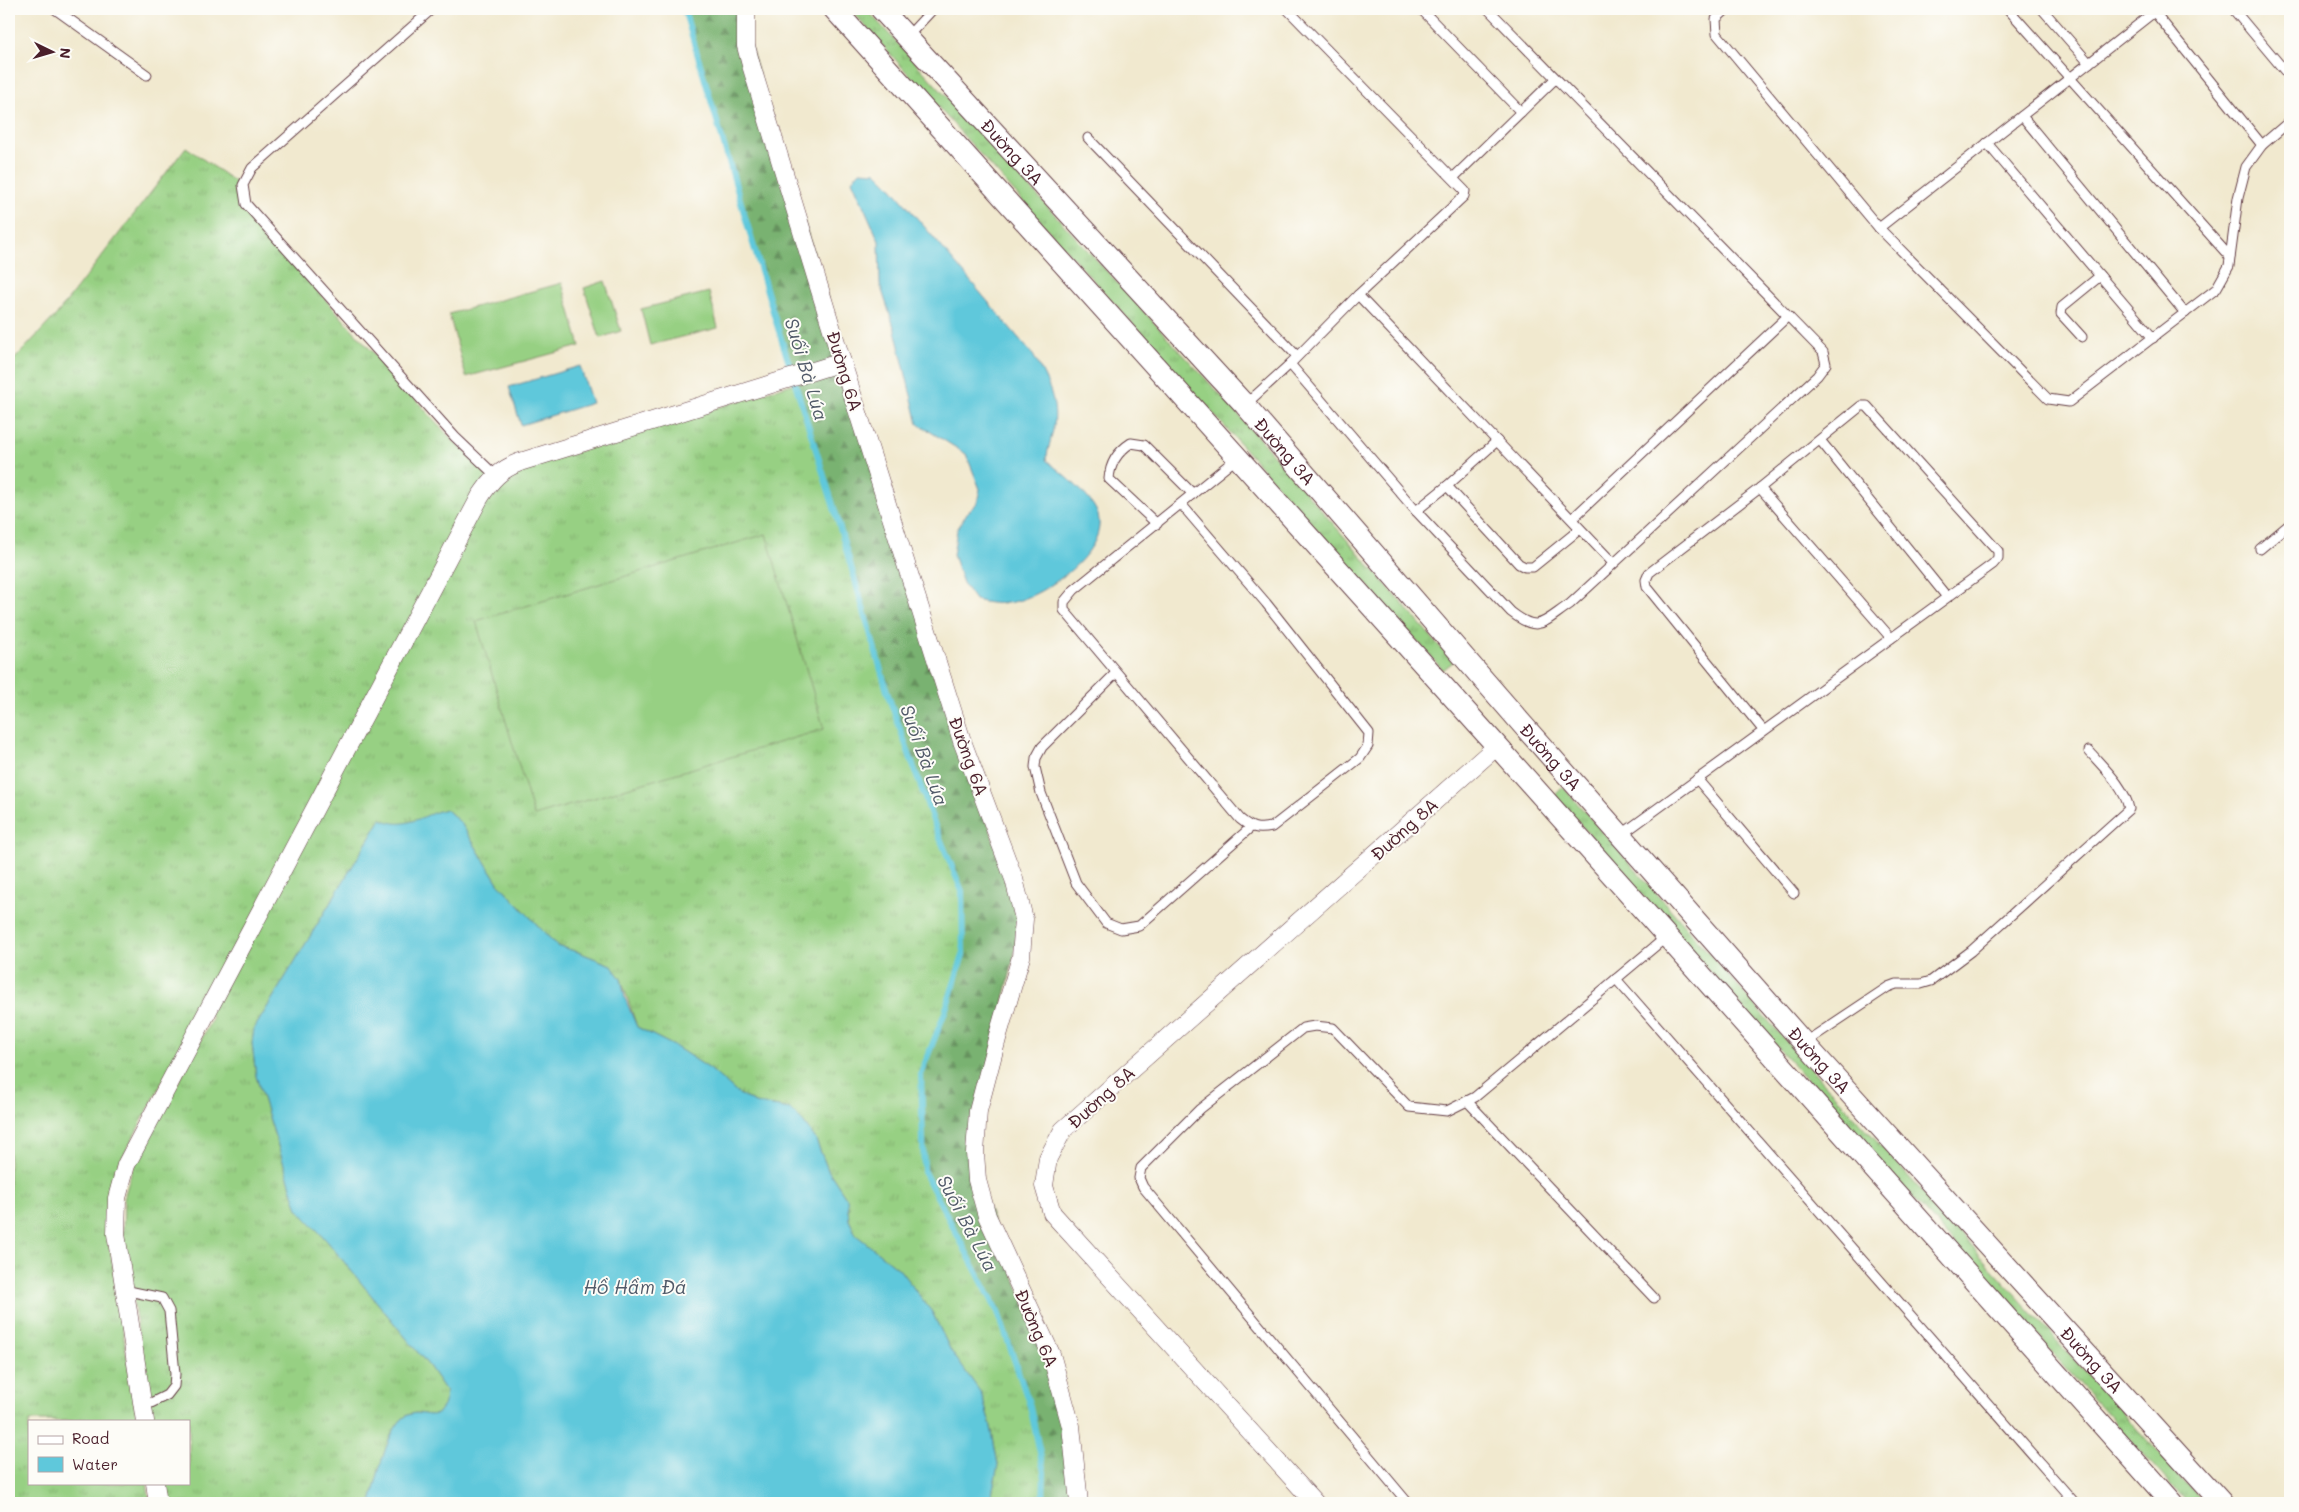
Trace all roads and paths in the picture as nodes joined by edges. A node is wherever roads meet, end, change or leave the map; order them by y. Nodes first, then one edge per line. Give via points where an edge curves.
1 (55, 9) edge
2 (432, 9) edge
3 (746, 9) edge
4 (834, 9) edge
5 (881, 9) edge
6 (933, 9) edge
7 (1287, 9) edge
8 (1422, 9) edge
9 (1488, 9) edge
10 (1727, 9) edge
11 (2008, 9) edge
12 (2042, 9) edge
13 (2234, 9) edge
14 (2155, 10) edge
15 (907, 37) junction
16 (2089, 63) junction
17 (147, 76) dead end
18 (2071, 77) junction
19 (2290, 77) edge
20 (1555, 79) junction
21 (1521, 112) junction
22 (2022, 116) junction
23 (2290, 121) edge
24 (1088, 138) dead end
25 (1987, 143) junction
26 (2262, 145) junction
27 (1453, 178) junction
28 (1879, 228) junction
29 (2230, 257) junction
30 (2100, 276) junction
31 (1358, 295) junction
32 (2185, 313) junction
33 (1788, 316) junction
34 (2082, 337) dead end
35 (2153, 338) junction
36 (1298, 356) junction
37 (842, 362) junction
38 (1290, 364) junction
39 (1245, 405) junction
40 (1820, 440) junction
41 (1497, 441) junction
42 (1237, 458) junction
43 (496, 476) junction
44 (1447, 486) junction
45 (1760, 488) junction
46 (1193, 494) junction
47 (1181, 504) junction
48 (1416, 511) junction
49 (1572, 519) junction
50 (1157, 524) junction
51 (2290, 524) edge
52 (1580, 529) junction
53 (2260, 549) dead end
54 (1614, 564) junction
55 (1947, 597) junction
56 (1891, 638) junction
57 (1116, 673) junction
58 (1522, 724) junction
59 (1763, 730) junction
60 (1497, 746) junction
61 (2089, 750) dead end
62 (1697, 779) junction
63 (1250, 828) junction
64 (1622, 835) junction
65 (1794, 893) dead end
66 (1665, 938) junction
67 (1616, 979) junction
68 (1804, 1043) junction
69 (1467, 1101) junction
70 (124, 1290) junction
71 (1654, 1298) dead end
72 (144, 1414) edge
73 (155, 1484) edge
74 (158, 1503) edge
75 (1078, 1503) edge
76 (1315, 1503) edge
77 (1408, 1503) edge
78 (2075, 1503) edge
79 (2172, 1503) edge
80 (2222, 1503) edge

1 - 17 lane
2 - 43 lane via 252,168 243,185 246,204 455,437
3 - 37 street, Đường 6A via 746,46 751,65
4 - 42 street, Đường 3A
5 - 15 street, Đường 3A
6 - 15 lane
7 - 27 lane
8 - 21 lane
9 - 20 lane
10 - 28 lane via 1716,19 1717,34
11 - 18 lane
12 - 16 lane
13 - 19 lane
14 - 16 lane
14 - 26 lane
15 - 39 street, Đường 3A
16 - 18 lane
18 - 22 lane
18 - 29 lane
20 - 21 lane
20 - 33 lane
21 - 27 lane
22 - 25 lane
22 - 32 lane
23 - 26 lane
24 - 36 lane
25 - 28 lane
25 - 30 lane
26 - 29 lane via 2246,167
27 - 31 lane via 1463,187 1464,196
28 - 35 lane via 2048,398 2069,402
29 - 32 lane via 2229,266 2216,289
30 - 34 lane via 2062,307 2061,314
30 - 35 lane
31 - 36 lane
31 - 41 lane
32 - 35 lane
33 - 49 lane
33 - 54 lane via 1823,352 1826,364 1818,376
36 - 38 lane
37 - 43 street via 520,462
37 - 75 street, Đường 6A via 962,741 1014,879 1024,918 1021,957 978,1111 977,1180 987,1216 1051,1354 1071,1426
38 - 39 lane
38 - 48 lane
39 - 58 street, Đường 3A
40 - 45 lane
40 - 55 lane
40 - 55 lane via 1861,406 1871,408 1998,551 1998,558 1993,564
41 - 44 lane
41 - 49 lane
42 - 46 lane
42 - 60 street, Đường 3A
43 - 70 street via 480,497 126,1165 117,1198 116,1234
44 - 48 lane
44 - 52 lane via 1519,564 1526,567 1533,567
45 - 56 lane
45 - 59 lane via 1649,573 1646,580 1648,587
46 - 47 lane
46 - 50 lane via 1144,445 1131,442 1120,450 1110,468 1110,479
47 - 50 lane
47 - 63 lane via 1369,733 1368,746 1360,758 1272,828
48 - 54 lane via 1526,624 1539,625 1570,604
49 - 52 lane
50 - 57 lane via 1074,590 1064,602 1064,610
51 - 53 lane
52 - 54 lane
55 - 56 lane
56 - 59 lane
57 - 63 lane
57 - 63 lane via 1042,746 1035,767 1041,793 1076,883 1106,923 1121,929 1138,926
58 - 60 street
58 - 64 street, Đường 3A
59 - 62 lane
60 - 66 street, Đường 3A
60 - 76 street, Đường 8A via 1063,1130 1048,1158 1044,1186 1052,1213
61 - 68 lane via 2128,800 2129,808 1971,951 1931,981 1888,987
62 - 64 lane
62 - 65 lane
64 - 68 street, Đường 3A
66 - 67 lane
66 - 79 street, Đường 3A
67 - 69 lane via 1476,1097
67 - 78 lane
68 - 80 street, Đường 3A
69 - 71 lane
69 - 77 lane via 1447,1111 1409,1106 1333,1028 1302,1028 1200,1109 1142,1168 1139,1178 1143,1187 1253,1320
70 - 72 street
70 - 72 lane via 162,1298 169,1311 174,1386
73 - 74 street

